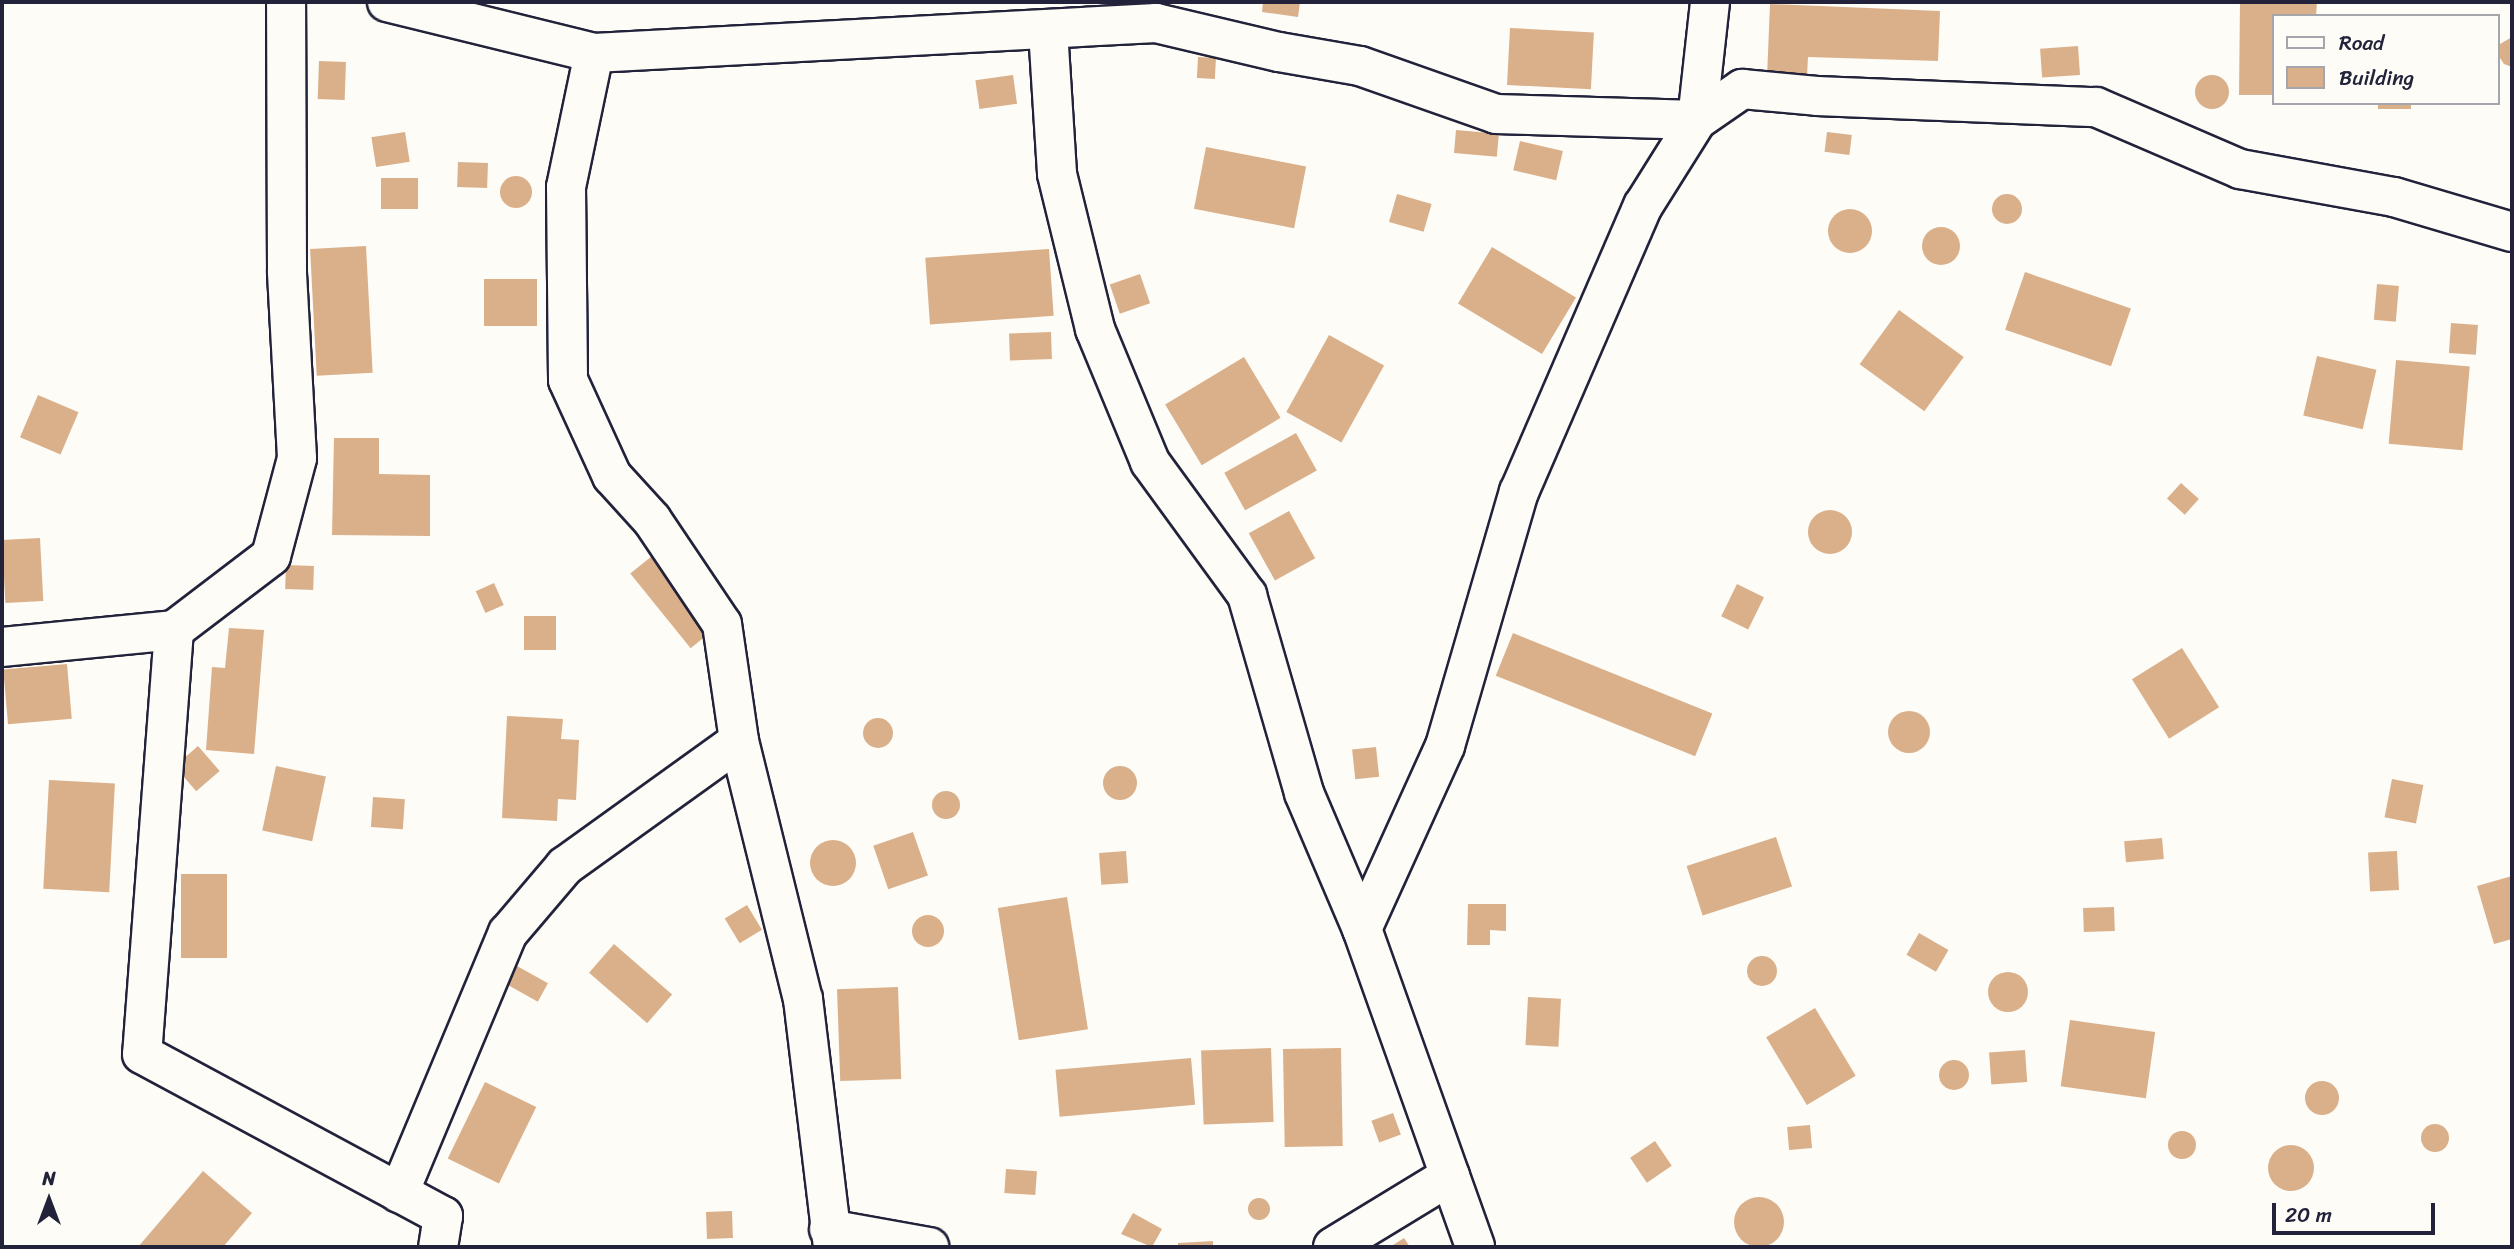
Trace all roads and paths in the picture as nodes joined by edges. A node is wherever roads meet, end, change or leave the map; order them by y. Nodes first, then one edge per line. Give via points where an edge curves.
1 (286, 2) edge
2 (387, 2) edge
3 (1710, 2) edge
4 (1048, 30) junction
5 (594, 53) junction
6 (1696, 120) junction
7 (2512, 232) edge
8 (174, 631) junction
9 (2, 647) edge
10 (739, 740) junction
11 (1362, 929) junction
12 (1450, 1176) junction
13 (399, 1193) junction
14 (831, 1238) edge
15 (438, 1247) edge
16 (929, 1247) edge
17 (1333, 1247) edge
18 (1475, 1247) edge

1 - 8 street via 287,271 297,458 271,556
2 - 5 street
3 - 6 street
4 - 5 street
4 - 6 street via 1156,23 1360,66 1496,114
4 - 11 street via 1057,174 1095,329 1150,462 1247,595 1304,793
5 - 10 street via 566,187 568,380 612,476 652,520 722,624
6 - 7 street via 1742,89 2096,107 2240,169 2394,197
6 - 11 street via 1643,205 1519,492 1445,746
8 - 9 street
8 - 13 street via 142,1054
10 - 13 street via 565,866 508,933
10 - 14 street via 803,999
11 - 12 street
12 - 17 street
12 - 18 street
13 - 15 street via 443,1216
14 - 16 street

